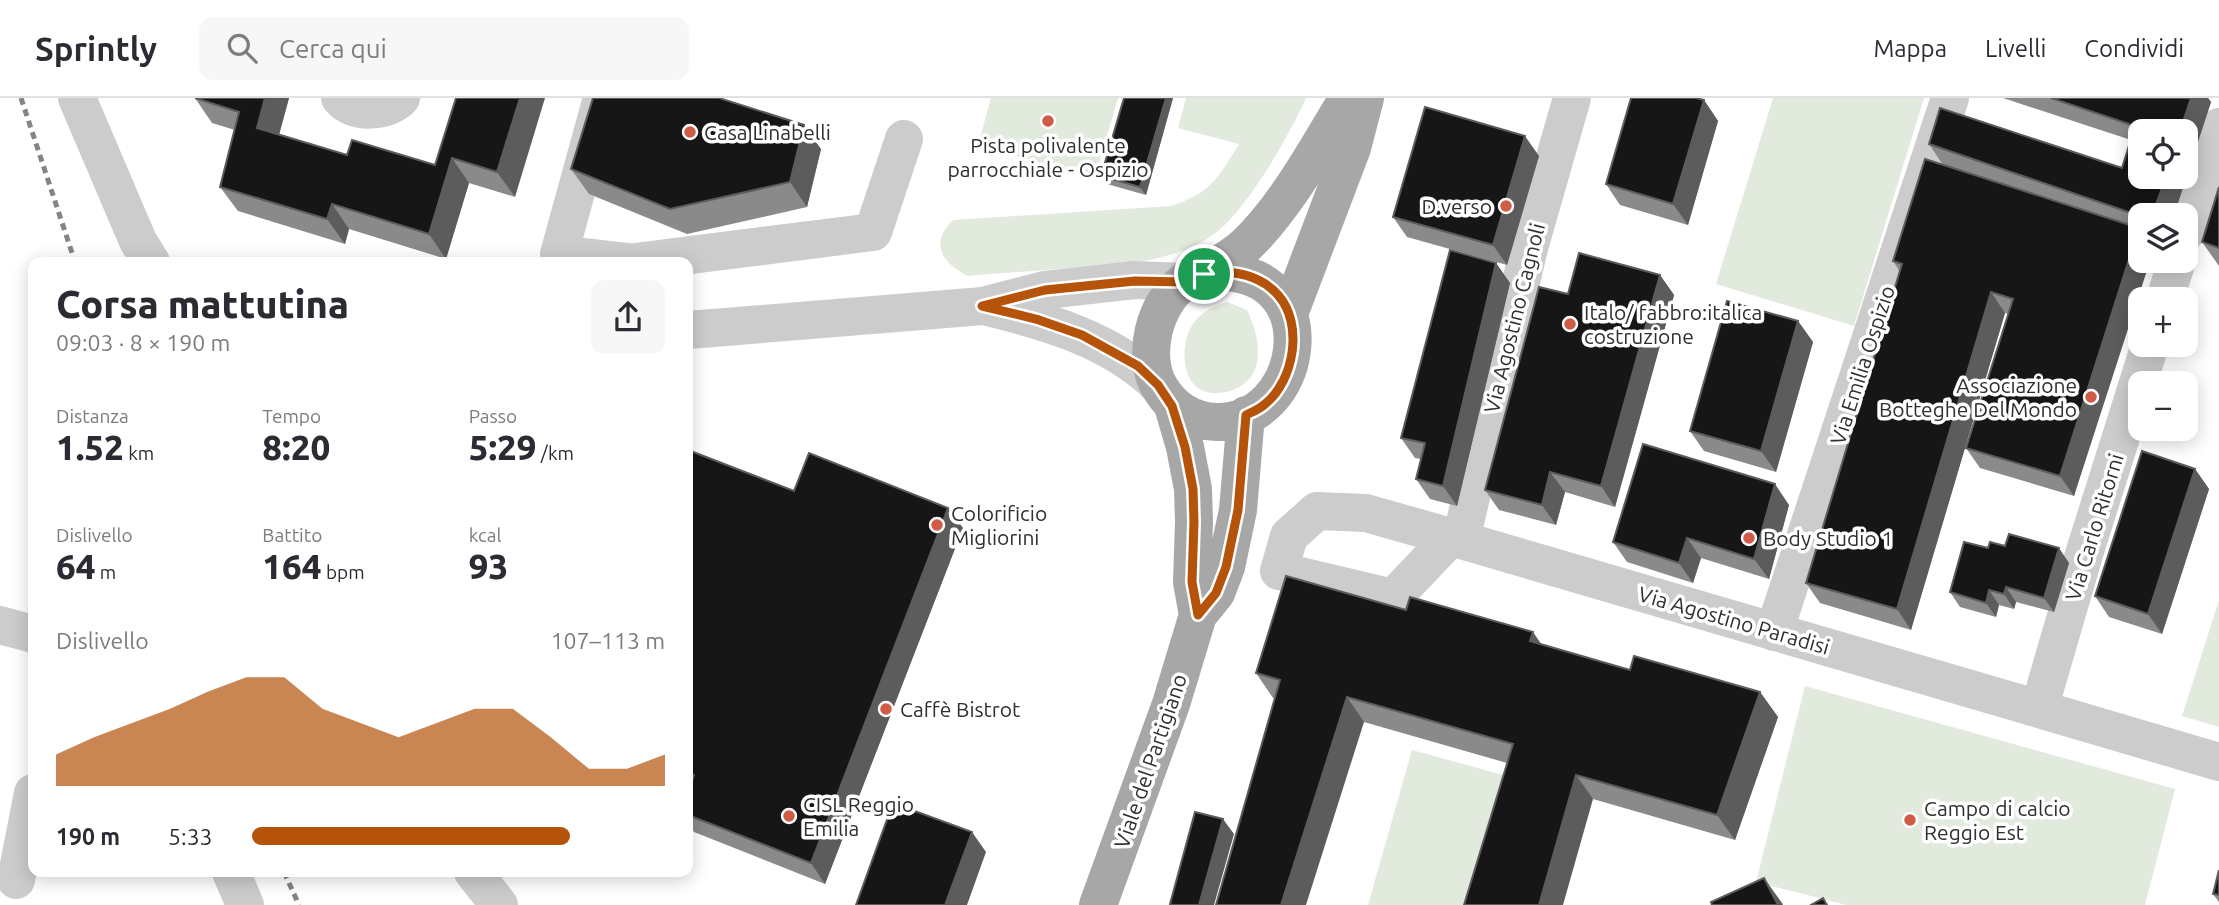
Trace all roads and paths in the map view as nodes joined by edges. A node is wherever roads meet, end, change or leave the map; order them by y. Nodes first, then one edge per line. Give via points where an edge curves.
1 (77, 98) edge
2 (340, 98) edge
3 (401, 98) edge
4 (602, 98) edge
5 (1348, 98) edge
6 (1365, 98) edge
7 (1572, 98) edge
8 (1950, 98) edge
9 (2219, 127) edge
10 (904, 139) dead end
11 (2195, 203) edge
12 (148, 257) edge
13 (585, 257) edge
14 (675, 257) edge
15 (1194, 278) junction
16 (982, 306) junction
17 (1289, 314) junction
18 (693, 330) edge
19 (2146, 357) edge
20 (1165, 395) junction
21 (1246, 415) junction
22 (1456, 539) junction
23 (1198, 615) junction
24 (0, 625) edge
25 (1774, 632) junction
26 (28, 633) edge
27 (2039, 709) junction
28 (2219, 762) edge
29 (28, 819) edge
30 (233, 877) edge
31 (478, 877) edge
32 (16, 880) dead end
33 (245, 905) edge
34 (499, 905) edge
35 (1098, 905) edge

1 - 12 street
2 - 3 street via 361,110 386,107
4 - 13 street via 559,254
5 - 15 main road, Viale del Partigiano via 1261,230 1242,249
6 - 17 main road via 1352,148
7 - 22 street, Via Agostino Cagnoli
8 - 25 street, Via Emilia Ospizio
9 - 11 street
10 - 14 street via 873,232
15 - 16 street via 1045,290
15 - 17 main road via 1244,273 1279,296
15 - 20 main road, Viale del Partigiano via 1167,300 1157,318 1152,362
16 - 18 street
16 - 20 street via 1082,335 1138,366
17 - 21 main road via 1293,339 1281,385 1266,404
19 - 27 street, Via Carlo Ritorni
20 - 21 main road via 1190,416 1207,422
20 - 23 main road, Viale del Partigiano via 1185,447 1193,489 1192,582
21 - 23 main road, Viale del Partigiano via 1238,510 1226,567 1216,593
22 - 22 street, Via Agostino Paradisi via 1366,513 1317,511 1289,536 1279,571 1393,598
22 - 25 street, Via Agostino Paradisi
23 - 35 main road, Viale del Partigiano
24 - 26 street
25 - 27 street, Via Agostino Paradisi
27 - 28 street, Via Agostino Paradisi
29 - 32 street
30 - 33 street
31 - 34 street

